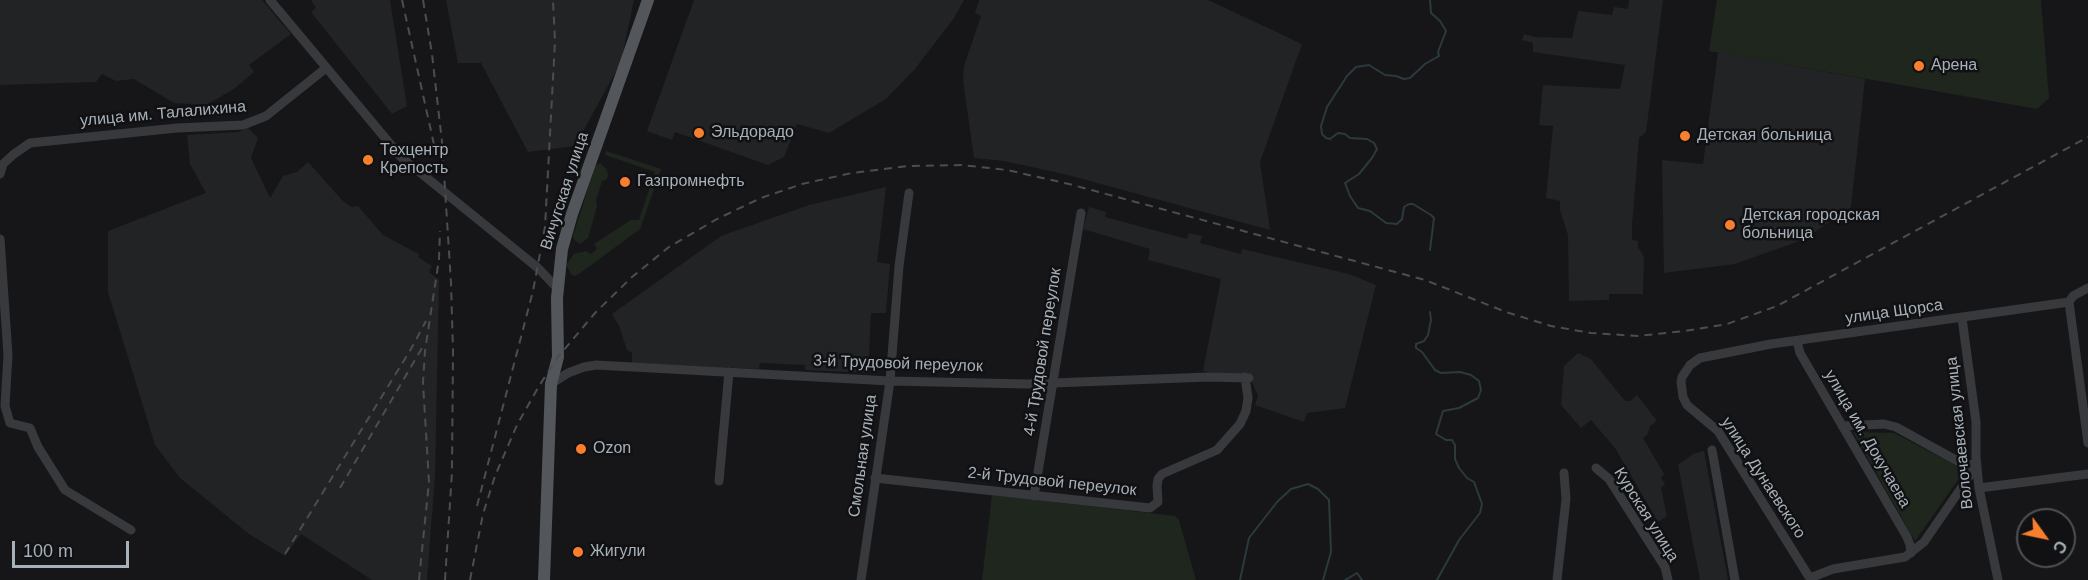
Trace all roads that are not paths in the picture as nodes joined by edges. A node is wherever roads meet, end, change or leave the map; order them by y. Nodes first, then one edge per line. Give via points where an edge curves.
1 (270, 0) edge
2 (648, 0) edge
3 (326, 68) junction
4 (0, 174) edge
5 (909, 193) dead end
6 (1081, 213) dead end
7 (0, 239) edge
8 (2088, 288) edge
9 (558, 289) junction
10 (2069, 302) junction
11 (1962, 318) junction
12 (1797, 341) junction
13 (729, 372) junction
14 (1247, 377) joint
15 (890, 381) junction
16 (1053, 382) junction
17 (551, 384) junction
18 (1683, 397) joint
19 (1842, 426) junction
20 (2088, 443) edge
21 (1712, 450) dead end
22 (1977, 465) junction
23 (1596, 468) dead end
24 (1564, 473) dead end
25 (2088, 474) edge
26 (875, 478) junction
27 (719, 481) dead end
28 (1979, 488) junction
29 (1034, 496) junction
30 (131, 530) dead end
31 (1911, 553) junction
32 (1810, 579) edge
33 (544, 580) edge
34 (861, 580) edge
35 (1557, 580) edge
36 (1668, 580) edge
37 (1736, 580) edge
38 (1998, 580) edge

1 - 3 street
2 - 9 main road, Вичугская улица via 570,220 561,249
3 - 4 street, улица им. Талалихина via 266,116 243,125 30,143 3,164
3 - 9 street via 400,157 538,268
5 - 15 street, Смольная улица
6 - 16 street, 4-й Трудовой переулок
7 - 30 street via 8,355 5,406 10,423 30,428 65,490
8 - 10 street, улица Щорса
9 - 17 main road, Вичугская улица via 558,357
10 - 11 street, улица Щорса
10 - 20 street
11 - 12 street, улица Щорса
11 - 22 street, Волочаевская улица via 1976,422
12 - 18 street, улица Щорса via 1700,358 1682,377
12 - 19 street, улица им. Докучаева
13 - 15 street, 3-й Трудовой переулок
13 - 17 street, 3-й Трудовой переулок via 596,365 584,366
13 - 27 street
14 - 16 street, 3-й Трудовой переулок
14 - 29 street, 2-й Трудовой переулок via 1246,411 1239,424 1217,450 1162,474 1155,506
15 - 16 street, 3-й Трудовой переулок
15 - 26 street, Смольная улица
16 - 29 street, 4-й Трудовой переулок
17 - 33 main road, Вичугская улица
18 - 32 street, улица Дунаевского via 1718,431
19 - 22 street via 1896,427 1964,464
19 - 31 street, улица им. Докучаева via 1907,537
21 - 37 street
22 - 28 street, Волочаевская улица
22 - 31 street via 1930,535
23 - 36 street, Курская улица via 1609,479 1665,567
24 - 35 street via 1566,499
25 - 28 street
26 - 29 street, 2-й Трудовой переулок
26 - 34 street, Смольная улица
28 - 38 street, Волочаевская улица
31 - 32 street via 1898,560 1833,569

